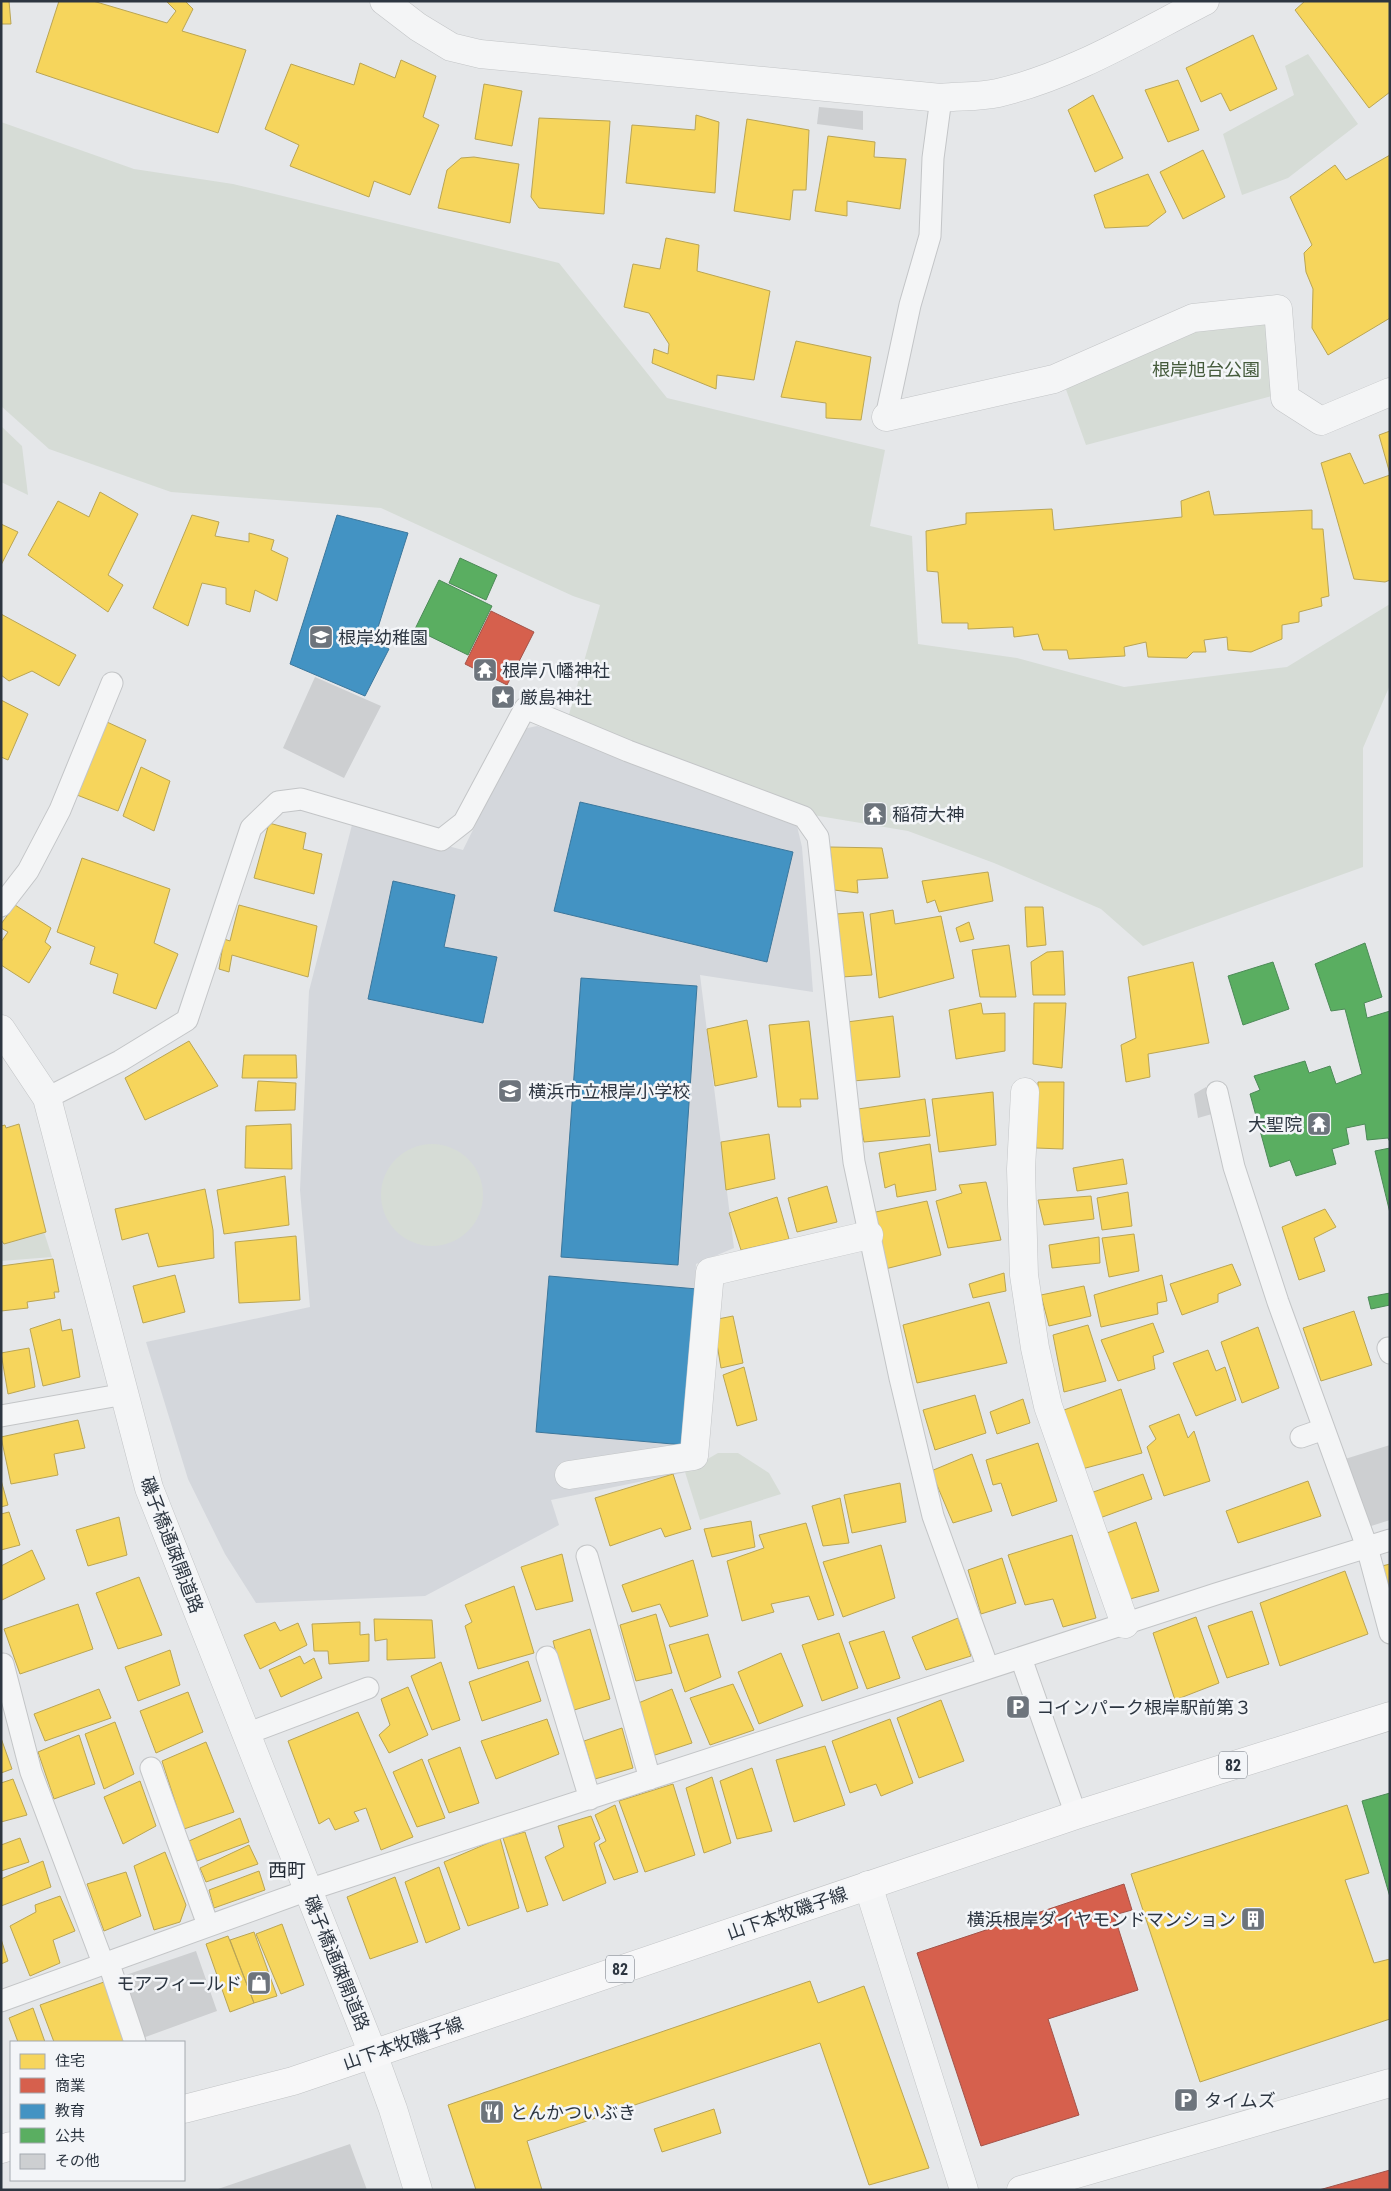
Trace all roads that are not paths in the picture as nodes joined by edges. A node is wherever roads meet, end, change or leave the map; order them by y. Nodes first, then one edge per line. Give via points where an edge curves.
1 (384, 1) edge
2 (1205, 1) edge
3 (941, 98) junction
4 (1390, 392) edge
5 (886, 417) joint
6 (112, 683) dead end
7 (1, 906) edge
8 (1, 1029) edge
9 (1025, 1092) dead end
10 (1217, 1092) dead end
11 (47, 1098) junction
12 (869, 1235) junction
13 (125, 1394) junction
14 (1, 1416) edge
15 (1324, 1429) junction
16 (1301, 1437) dead end
17 (569, 1475) dead end
18 (1390, 1540) edge
19 (1367, 1547) junction
20 (587, 1556) dead end
21 (1125, 1624) junction
22 (1390, 1633) edge
23 (547, 1657) dead end
24 (1021, 1658) junction
25 (3, 1664) dead end
26 (988, 1668) junction
27 (368, 1688) dead end
28 (1390, 1716) edge
29 (246, 1734) junction
30 (152, 1768) dead end
31 (650, 1779) junction
32 (590, 1799) junction
33 (1076, 1815) junction
34 (868, 1885) junction
35 (308, 1890) junction
36 (208, 1925) junction
37 (106, 1962) junction
38 (1, 2001) edge
39 (135, 2041) edge
40 (373, 2054) junction
41 (1390, 2083) edge
42 (185, 2109) edge
43 (418, 2190) edge
44 (964, 2190) edge
45 (1021, 2190) edge

1 - 3 street via 451,47 480,54
2 - 3 street via 1109,51 1044,79 996,93
3 - 5 lane via 933,158 930,236 910,305
4 - 5 street via 1321,421 1286,398 1278,309 1193,318 1054,379
6 - 7 lane via 60,810 28,871
8 - 11 street, 磯子橋通疎開道路
9 - 21 street via 1021,1169 1024,1275 1035,1348 1048,1406
10 - 15 lane via 1234,1167
11 - 12 lane via 120,1061 187,1020 199,1006 252,828 278,802 301,800 441,840 464,822 525,708 628,751 804,817 818,837 854,1162
11 - 13 street, 磯子橋通疎開道路
12 - 17 street via 710,1272 694,1456
12 - 26 lane via 933,1516
13 - 14 lane
13 - 29 street, 磯子橋通疎開道路 via 149,1488
15 - 16 lane
15 - 19 lane
18 - 19 lane
19 - 21 lane via 1213,1587
19 - 22 lane
20 - 31 lane
21 - 24 lane
23 - 32 lane
24 - 26 lane
24 - 33 lane
25 - 37 lane via 31,1772
26 - 31 lane
27 - 29 lane
28 - 33 main road, 山下本牧磯子線 / 82
29 - 35 street, 磯子橋通疎開道路
30 - 36 lane
31 - 32 lane
32 - 35 lane
33 - 34 main road, 山下本牧磯子線 / 82
34 - 40 main road, 山下本牧磯子線 / 82
34 - 44 street
35 - 36 lane
35 - 40 street, 磯子橋通疎開道路
36 - 37 lane
37 - 38 lane
37 - 39 lane
40 - 42 main road, 山下本牧磯子線 / 82 via 294,2082
40 - 43 street, 磯子橋通疎開道路 via 394,2108
41 - 45 street

